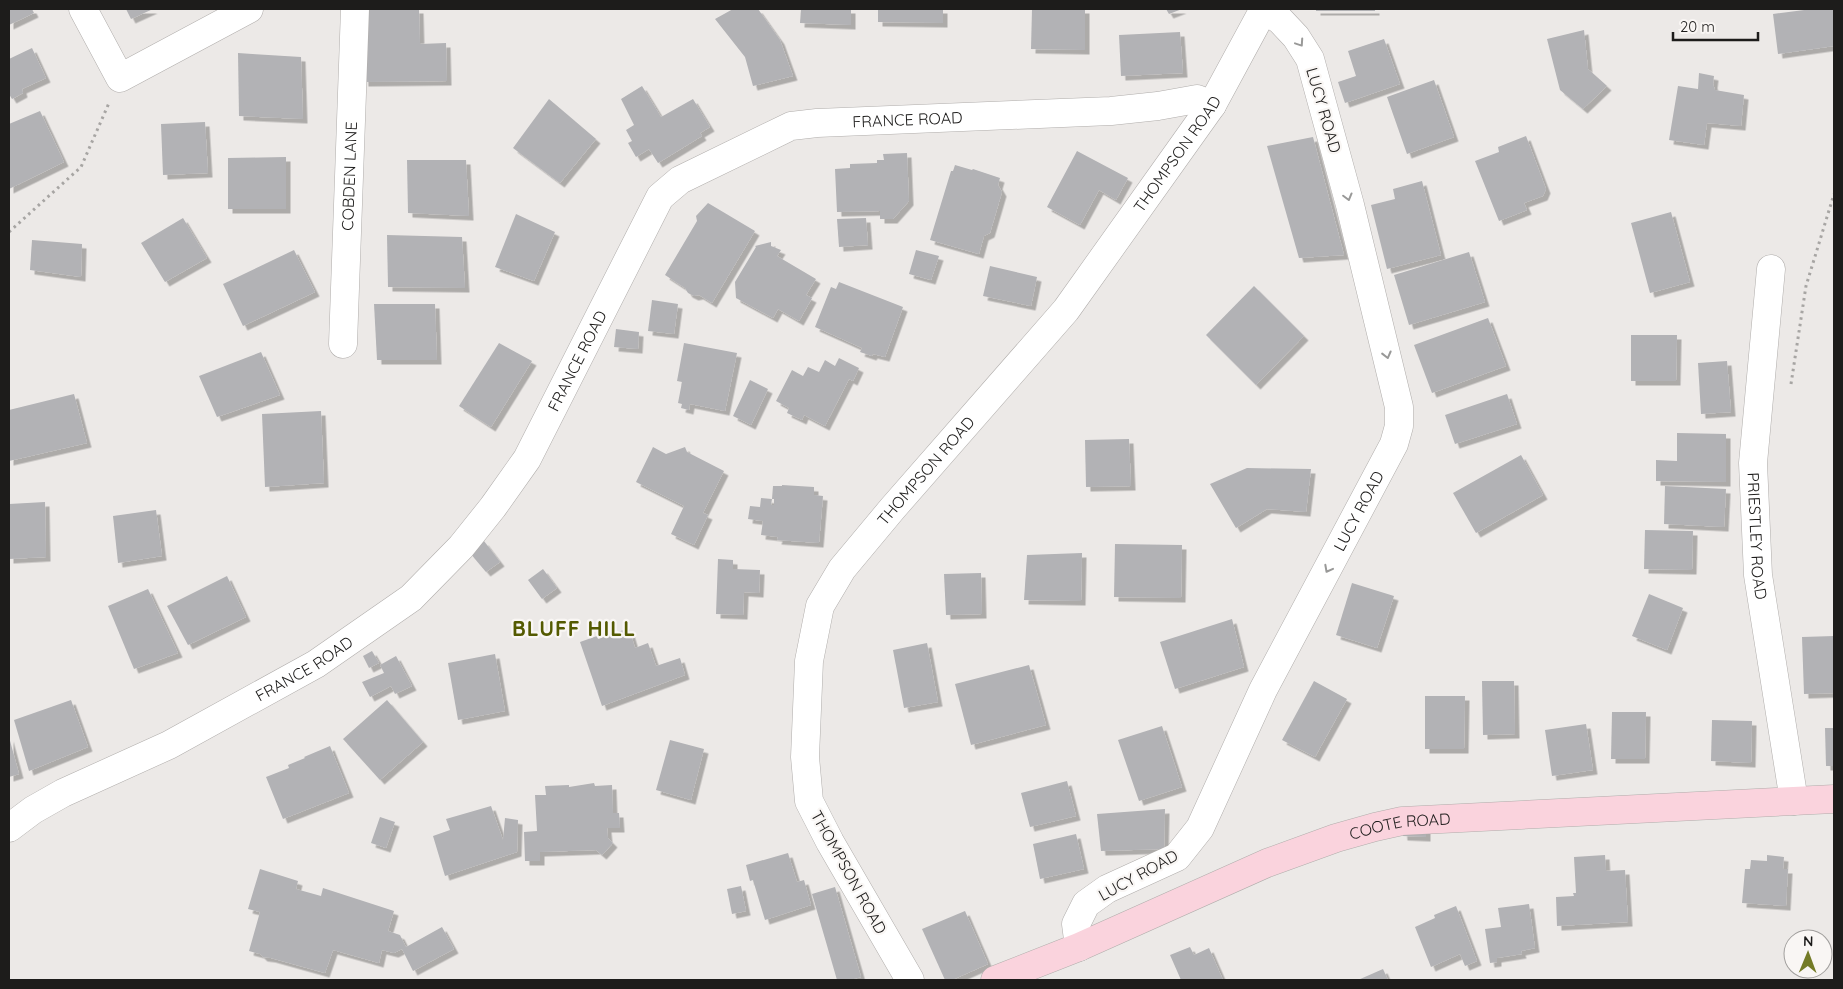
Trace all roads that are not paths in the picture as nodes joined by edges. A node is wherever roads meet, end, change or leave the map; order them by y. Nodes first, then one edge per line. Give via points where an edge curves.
1 (83, 9) edge
2 (249, 9) edge
3 (355, 9) edge
4 (1264, 10) edge
5 (1212, 105) junction
6 (1771, 269) dead end
7 (343, 344) dead end
8 (1834, 799) edge
9 (1794, 801) junction
10 (9, 828) edge
11 (1079, 947) junction
12 (910, 980) edge
13 (995, 980) edge

1 - 2 street via 120,78
3 - 7 street, COBDEN LANE
4 - 5 street, THOMPSON ROAD
4 -> 11 street, LUCY ROAD via 1280,20 1296,37 1310,59 1392,378 1399,407 1399,426 1394,444 1263,690 1200,828 1177,857 1108,889 1086,904 1076,924
5 - 10 street, FRANCE ROAD via 1197,99 1111,111 790,126 680,180 660,197 527,459 462,547 411,598 316,664 168,745 63,793
5 - 12 street, THOMPSON ROAD via 1066,310 886,516 842,569 820,606 809,661 804,758 809,801
6 - 9 street, PRIESTLEY ROAD via 1752,463 1758,574
8 - 9 street, COOTE ROAD
9 - 11 street, COOTE ROAD via 1412,821 1375,827 1267,863
11 - 13 street, COOTE ROAD

